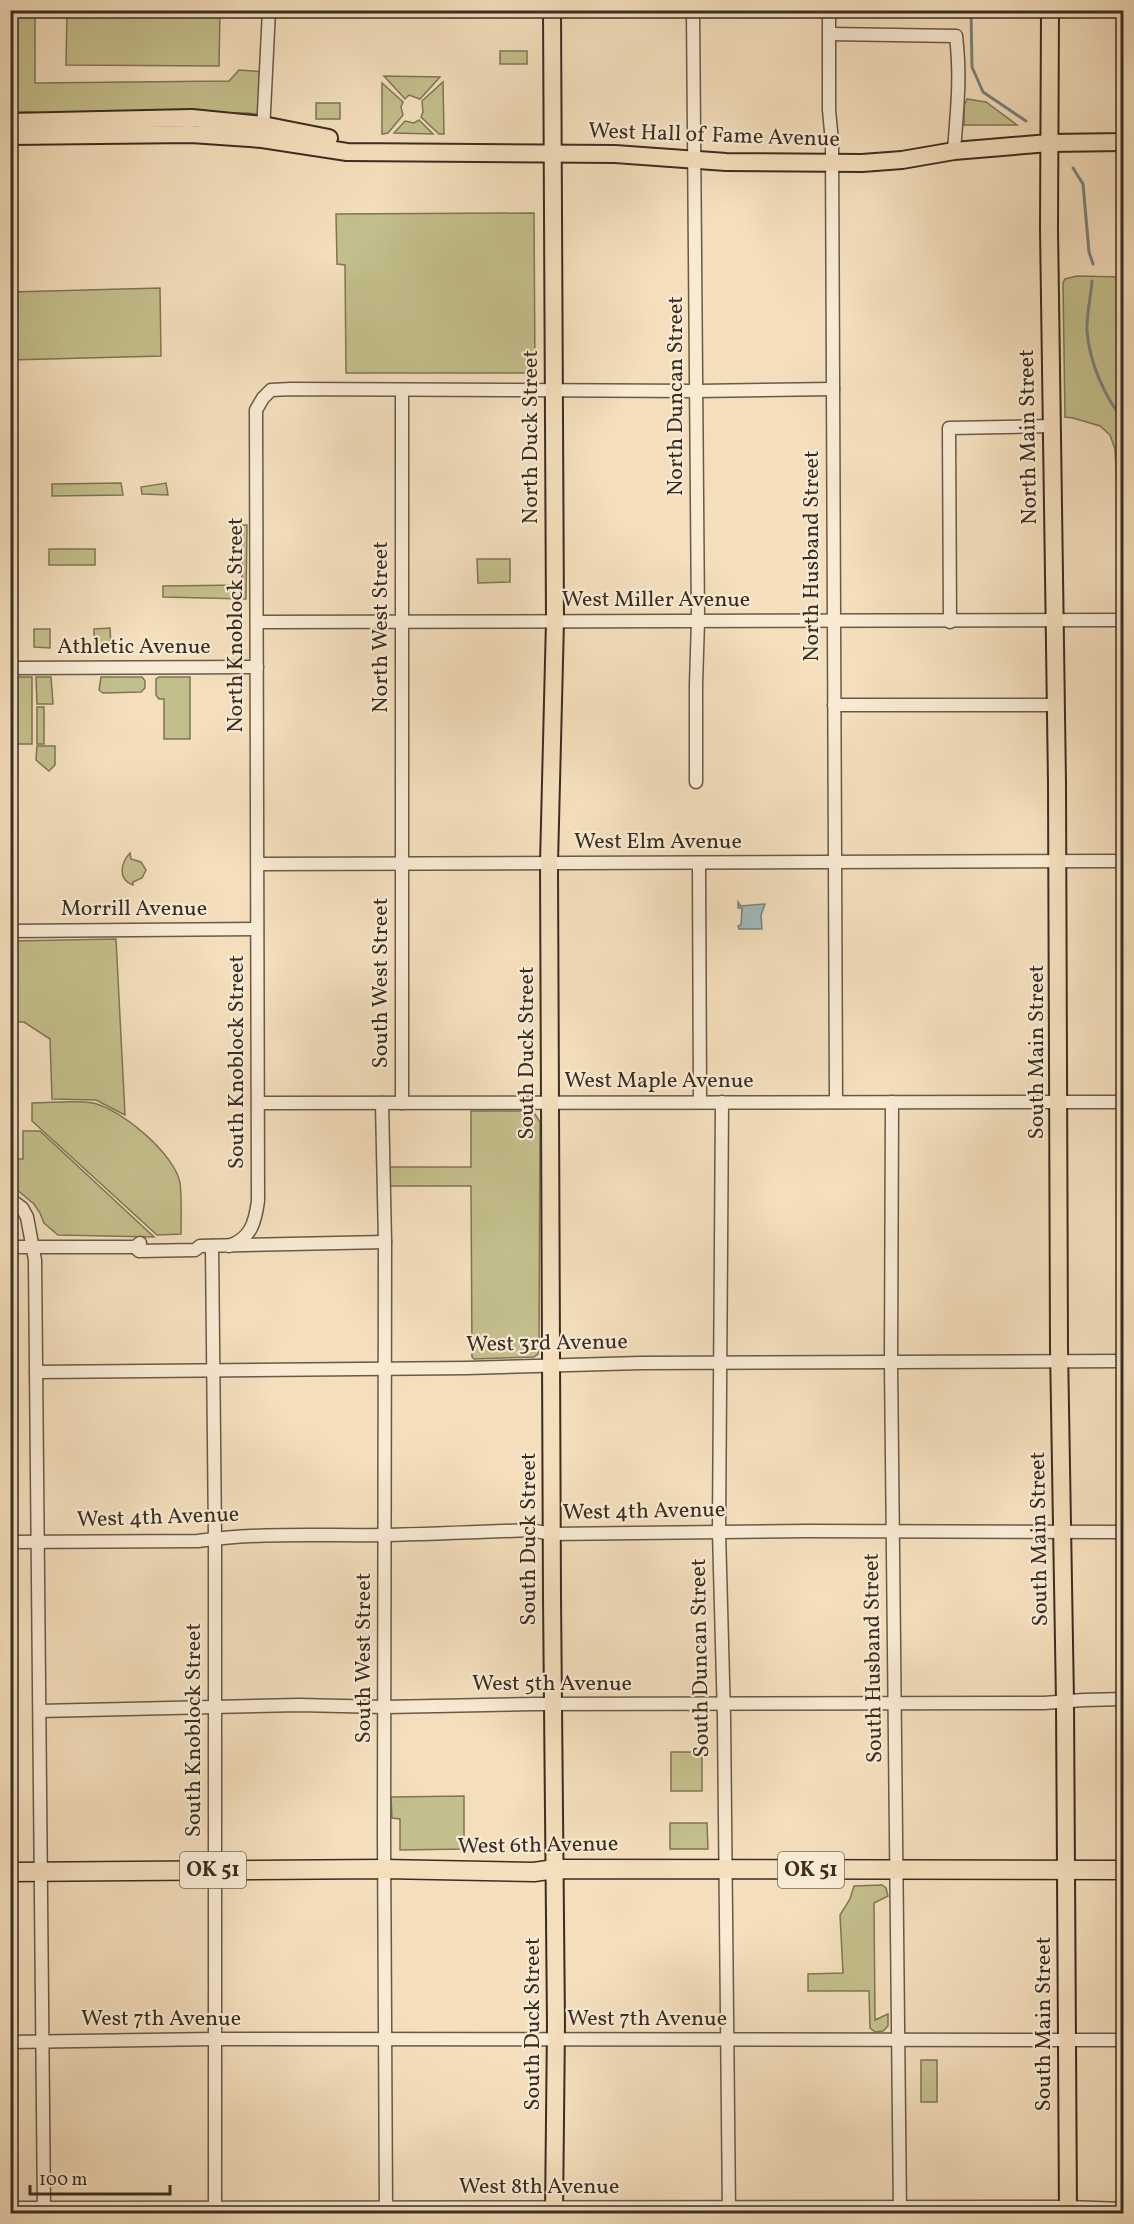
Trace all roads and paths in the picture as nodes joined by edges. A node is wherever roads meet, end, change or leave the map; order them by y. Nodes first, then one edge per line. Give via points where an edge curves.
1 (269, 10) edge
2 (552, 10) edge
3 (693, 10) edge
4 (829, 10) edge
5 (1050, 10) edge
6 (830, 34) junction
7 (10, 122) edge
8 (263, 132) junction
9 (10, 136) edge
10 (1124, 142) edge
11 (1049, 143) junction
12 (954, 151) junction
13 (553, 153) junction
14 (695, 160) junction
15 (832, 162) junction
16 (833, 389) junction
17 (402, 390) junction
18 (554, 390) junction
19 (697, 391) junction
20 (1052, 426) junction
21 (1124, 620) edge
22 (555, 621) junction
23 (698, 621) junction
24 (834, 621) junction
25 (1055, 621) junction
26 (257, 622) junction
27 (402, 622) junction
28 (950, 622) junction
29 (257, 667) junction
30 (10, 668) edge
31 (834, 705) junction
32 (1056, 705) junction
33 (696, 782) dead end
34 (1124, 861) edge
35 (549, 863) junction
36 (699, 863) junction
37 (835, 863) junction
38 (1058, 863) junction
39 (258, 864) junction
40 (401, 864) junction
41 (257, 929) junction
42 (10, 931) edge
43 (1124, 1101) edge
44 (402, 1102) junction
45 (550, 1102) junction
46 (700, 1102) junction
47 (722, 1102) junction
48 (836, 1102) junction
49 (892, 1102) junction
50 (1060, 1102) junction
51 (382, 1103) junction
52 (259, 1104) junction
53 (10, 1199) edge
54 (385, 1242) junction
55 (206, 1246) junction
56 (229, 1246) junction
57 (10, 1247) edge
58 (33, 1248) junction
59 (1124, 1361) edge
60 (891, 1363) junction
61 (1059, 1363) junction
62 (720, 1364) junction
63 (550, 1366) junction
64 (385, 1368) junction
65 (213, 1370) junction
66 (36, 1372) junction
67 (1062, 1531) junction
68 (719, 1532) junction
69 (894, 1532) junction
70 (1124, 1532) edge
71 (551, 1534) junction
72 (385, 1535) junction
73 (215, 1538) junction
74 (38, 1541) junction
75 (10, 1542) edge
76 (1124, 1699) edge
77 (1065, 1701) junction
78 (554, 1704) junction
79 (724, 1704) junction
80 (896, 1704) junction
81 (215, 1707) junction
82 (385, 1707) junction
83 (40, 1711) junction
84 (384, 1869) junction
85 (555, 1869) junction
86 (725, 1869) junction
87 (215, 1870) junction
88 (897, 1870) junction
89 (1066, 1870) junction
90 (1124, 1870) edge
91 (10, 1872) edge
92 (41, 1872) junction
93 (215, 2039) junction
94 (385, 2040) junction
95 (556, 2040) junction
96 (726, 2040) junction
97 (898, 2040) junction
98 (1067, 2040) junction
99 (1124, 2040) edge
100 (42, 2041) junction
101 (10, 2042) edge
102 (10, 2208) edge
103 (1124, 2209) edge
104 (900, 2210) edge
105 (1068, 2210) edge
106 (44, 2211) edge
107 (215, 2211) edge
108 (386, 2211) edge
109 (554, 2211) edge
110 (729, 2211) edge

1 - 8 street
2 - 13 main road, North Duck Street
3 - 14 street, North Duncan Street
4 - 6 street, North Husband Street
5 - 11 main road, North Main Street
6 - 12 street via 956,36 960,69
6 - 15 street, North Husband Street
7 - 8 main road, West Hall of Fame Avenue via 192,118
8 - 9 main road, West Hall of Fame Avenue
8 - 13 main road, West Hall of Fame Avenue via 348,142 376,152
10 - 11 main road, West Hall of Fame Avenue
11 - 12 main road, West Hall of Fame Avenue
11 - 20 main road, North Main Street
12 - 15 main road, West Hall of Fame Avenue via 891,161
13 - 14 main road, West Hall of Fame Avenue
13 - 18 main road, North Duck Street
14 - 15 main road, West Hall of Fame Avenue
14 - 19 street, North Duncan Street
15 - 16 street, North Husband Street
16 - 19 street
16 - 24 street, North Husband Street
17 - 18 street
17 - 26 street, North Knoblock Street via 271,390 263,398 256,410
17 - 27 street, North West Street
18 - 19 street
18 - 22 main road, North Duck Street
19 - 23 street, North Duncan Street
20 - 25 main road, North Main Street
20 - 28 street via 949,428
21 - 25 street, West Miller Avenue
22 - 23 street, West Miller Avenue
22 - 27 street, West Miller Avenue
22 - 35 main road, North Duck Street
23 - 24 street, West Miller Avenue
23 - 33 street, North Duncan Street
24 - 28 street, West Miller Avenue
24 - 31 street, North Husband Street
25 - 28 street, West Miller Avenue
25 - 32 main road, North Main Street
26 - 27 street, West Miller Avenue
26 - 29 street, North Knoblock Street
27 - 40 street, North West Street
29 - 30 street, Athletic Avenue
29 - 39 street, North Knoblock Street
31 - 32 street
31 - 37 street, North Husband Street
32 - 38 main road, North Main Street
34 - 38 street, West Elm Avenue
35 - 36 street, West Elm Avenue
35 - 40 street, West Elm Avenue
35 - 45 main road, South Duck Street
36 - 37 street, West Elm Avenue
36 - 46 street
37 - 38 street, West Elm Avenue
37 - 48 street, North Husband Street
38 - 50 main road, South Main Street
39 - 40 street, West Elm Avenue
39 - 41 street, South Knoblock Street
40 - 44 street, South West Street
41 - 42 street, Morrill Avenue
41 - 52 street, South Knoblock Street
43 - 50 street, West Maple Avenue
44 - 45 street, West Maple Avenue
44 - 51 street, West Maple Avenue
45 - 46 street, West Maple Avenue
45 - 63 main road, South Duck Street
46 - 47 street, West Maple Avenue
47 - 48 street, West Maple Avenue
47 - 62 street, South Duncan Street
48 - 49 street, West Maple Avenue
49 - 50 street, West Maple Avenue
49 - 60 street, South Husband Street
50 - 61 main road, South Main Street
51 - 52 street, West Maple Avenue
51 - 54 street, South West Street
52 - 56 street, South Knoblock Street via 256,1218 249,1234
53 - 58 street via 27,1217
54 - 56 street
54 - 64 street, South West Street
55 - 56 street
55 - 58 street via 140,1243 135,1247
55 - 65 street, South Knoblock Street
57 - 58 street
58 - 66 street
59 - 61 street, West 3rd Avenue
60 - 61 street, West 3rd Avenue
60 - 62 street, West 3rd Avenue
60 - 69 street, South Husband Street
61 - 67 main road, South Main Street
62 - 63 street, West 3rd Avenue
62 - 68 street, South Duncan Street
63 - 64 street, West 3rd Avenue
63 - 71 main road, South Duck Street
64 - 65 street, West 3rd Avenue
64 - 72 street, South West Street
65 - 66 street, West 3rd Avenue
65 - 73 street, South Knoblock Street
66 - 74 street
67 - 69 street, West 4th Avenue
67 - 70 street, West 4th Avenue
67 - 77 main road, South Main Street
68 - 69 street, West 4th Avenue
68 - 71 street, West 4th Avenue
68 - 79 street, South Duncan Street
69 - 80 street, South Husband Street
71 - 72 street, West 4th Avenue via 531,1530
71 - 78 main road, South Duck Street
72 - 73 street, West 4th Avenue
72 - 82 street, South West Street
73 - 74 street, West 4th Avenue
73 - 81 street, South Knoblock Street
74 - 75 street, West 4th Avenue
74 - 83 street
76 - 77 street, West 5th Avenue
77 - 80 street, West 5th Avenue
77 - 89 main road, South Main Street
78 - 79 street, West 5th Avenue
78 - 82 street, West 5th Avenue
78 - 85 main road, South Duck Street
79 - 80 street, West 5th Avenue
79 - 86 street, South Duncan Street
80 - 88 street, South Husband Street
81 - 82 street, West 5th Avenue
81 - 83 street, West 5th Avenue
81 - 87 street, South Knoblock Street
82 - 84 street, South West Street
83 - 92 street
84 - 85 highway, West 6th Avenue / OK 51
84 - 87 highway, West 6th Avenue / OK 51
84 - 94 street, South West Street
85 - 86 highway, West 6th Avenue / OK 51
85 - 95 main road, South Duck Street
86 - 88 highway, West 6th Avenue / OK 51
86 - 96 street, South Duncan Street
87 - 92 highway, West 6th Avenue / OK 51
87 - 93 street, South Knoblock Street
88 - 89 highway, West 6th Avenue / OK 51
88 - 97 street, South Husband Street
89 - 90 highway, OK 51
89 - 98 main road, South Main Street
91 - 92 highway, West 6th Avenue / OK 51
92 - 100 street
93 - 94 street, West 7th Avenue
93 - 100 street, West 7th Avenue
93 - 107 street, South Knoblock Street
94 - 95 street, West 7th Avenue
94 - 108 street, South West Street
95 - 96 street, West 7th Avenue
95 - 109 main road, South Duck Street
96 - 97 street, West 7th Avenue
96 - 110 street, South Duncan Street
97 - 98 street, West 7th Avenue
97 - 104 street, South Husband Street
98 - 99 street, West 7th Avenue
98 - 105 main road, South Main Street
100 - 101 street, West 7th Avenue
100 - 106 street
102 - 106 street, West 8th Avenue
103 - 105 street, West 8th Avenue
104 - 105 street, West 8th Avenue
104 - 110 street, West 8th Avenue
106 - 107 street, West 8th Avenue
107 - 108 street, West 8th Avenue
108 - 109 street, West 8th Avenue
109 - 110 street, West 8th Avenue

